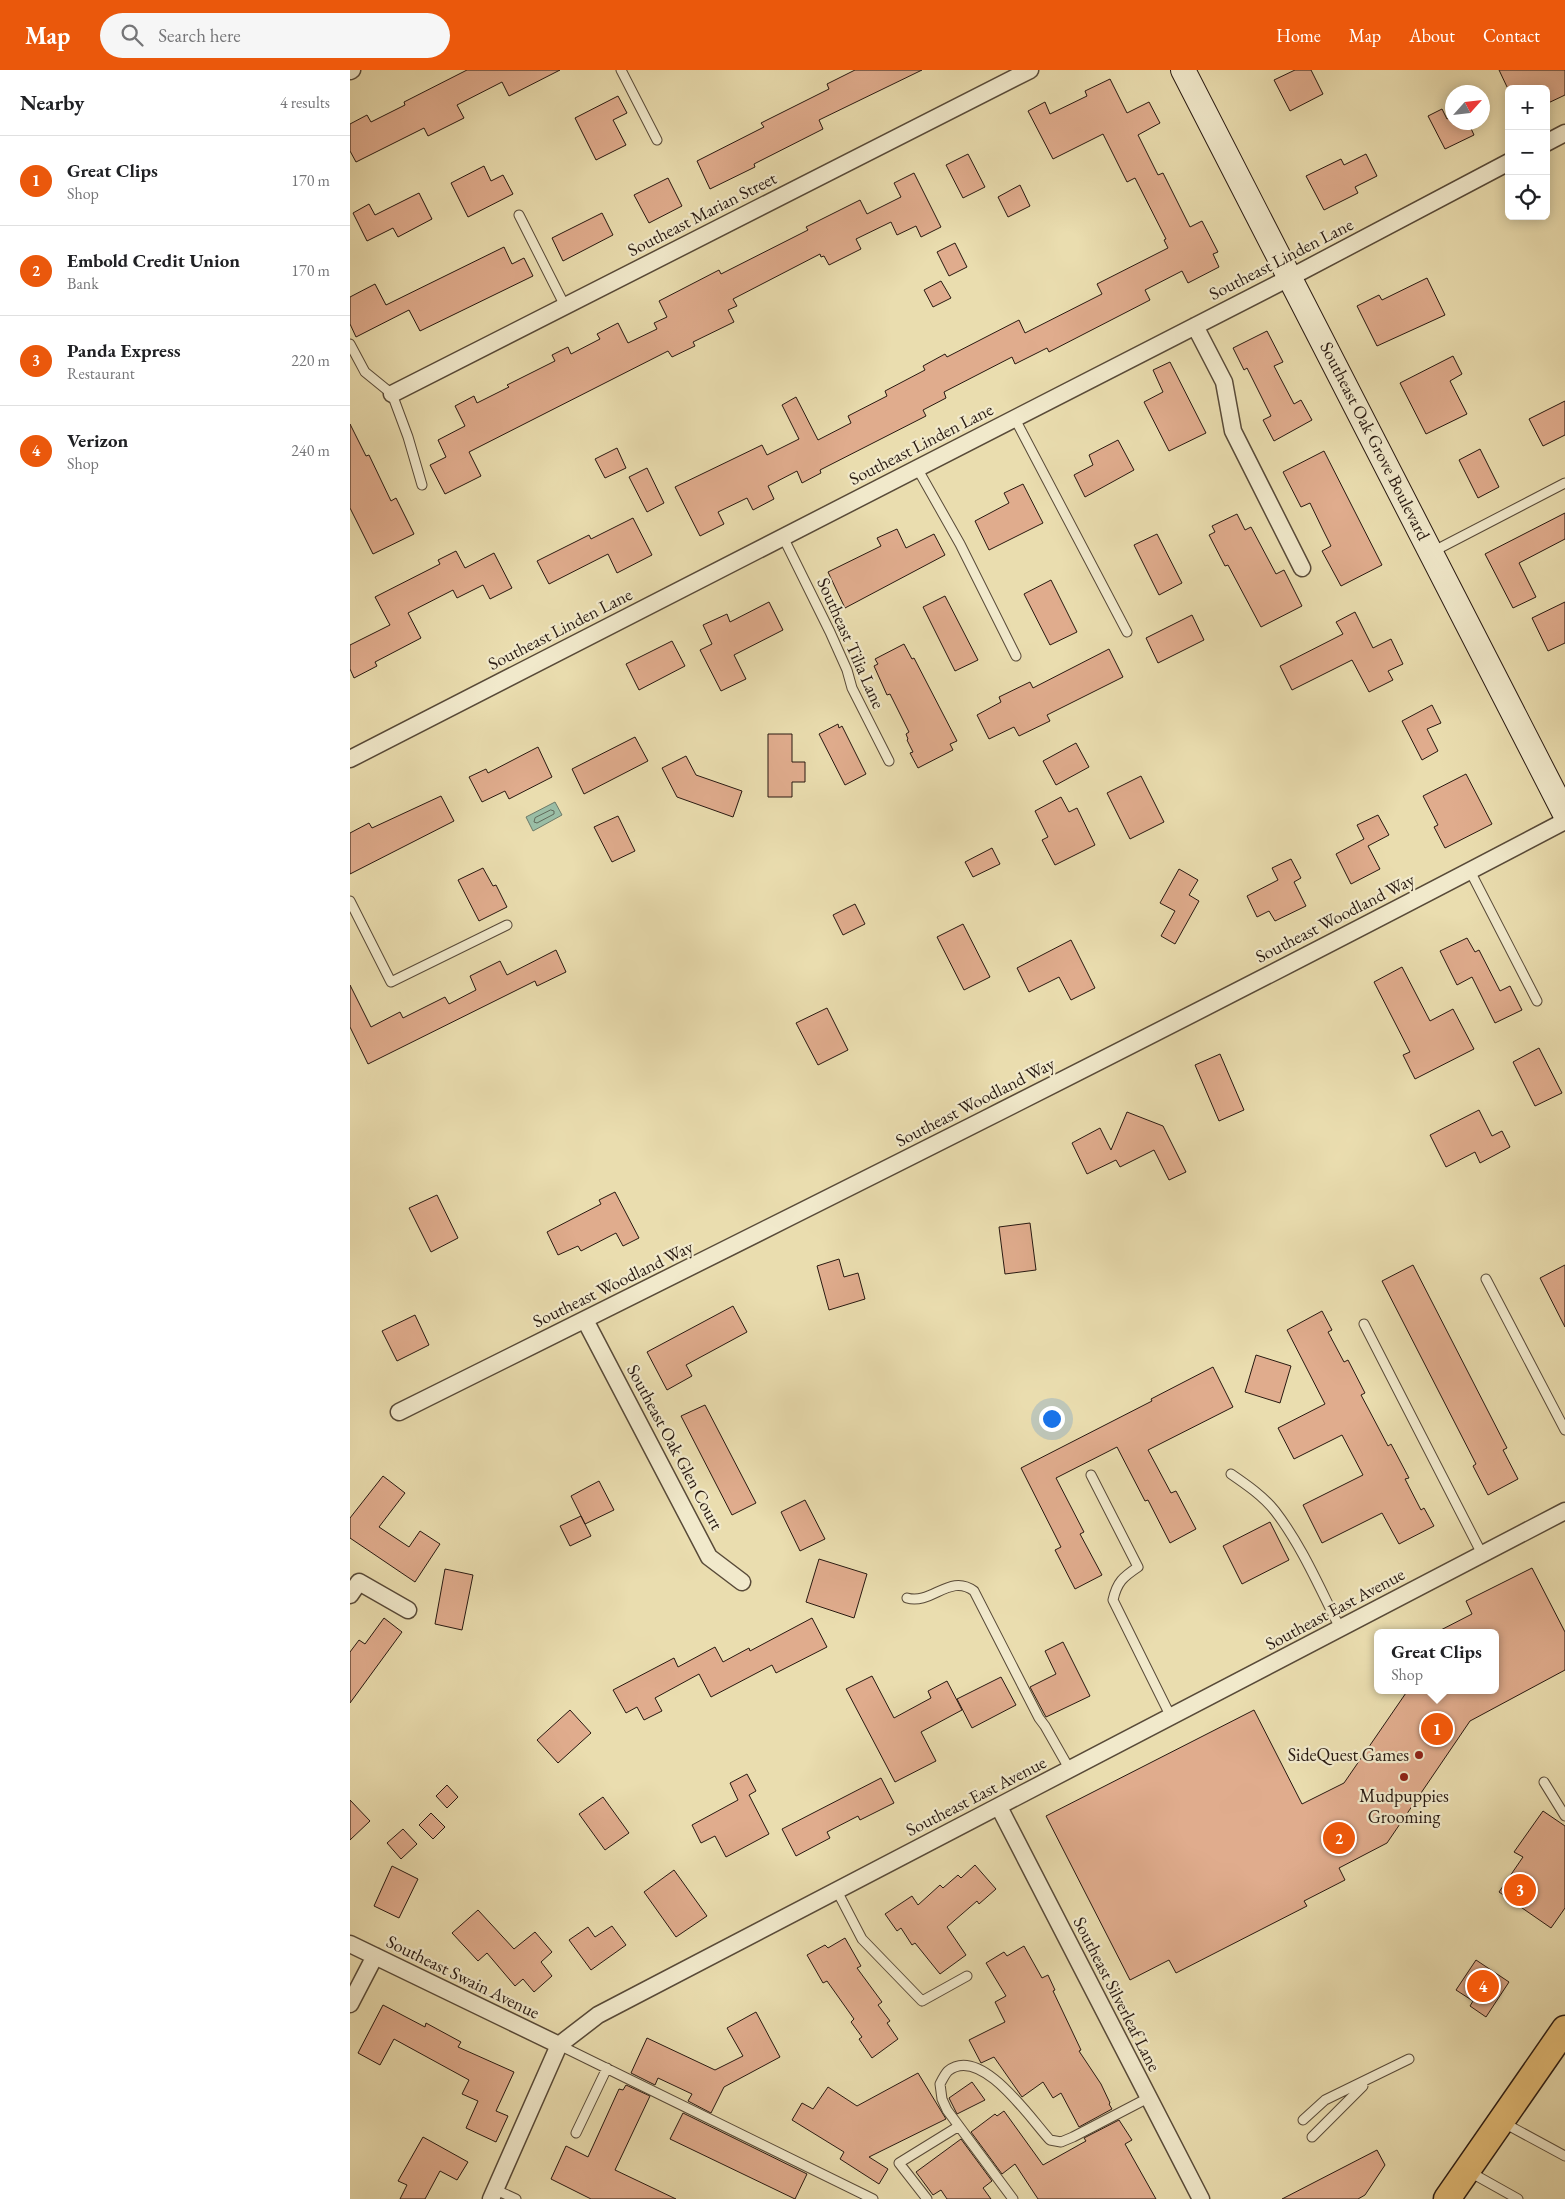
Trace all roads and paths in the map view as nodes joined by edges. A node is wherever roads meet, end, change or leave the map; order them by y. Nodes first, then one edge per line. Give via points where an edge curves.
1 (621, 70) edge
2 (1030, 70) edge
3 (1183, 70) edge
4 (1565, 133) edge
5 (657, 140) dead end
6 (1550, 141) edge
7 (1505, 164) edge
8 (519, 215) dead end
9 (1291, 277) junction
10 (565, 306) junction
11 (1195, 326) junction
12 (350, 344) edge
13 (392, 394) junction
14 (1015, 419) junction
15 (917, 468) junction
16 (1565, 483) edge
17 (422, 485) dead end
18 (783, 537) junction
19 (1431, 552) junction
20 (1302, 568) dead end
21 (1127, 632) dead end
22 (1016, 656) dead end
23 (350, 759) edge
24 (889, 761) dead end
25 (1565, 814) edge
26 (1565, 821) edge
27 (1470, 870) junction
28 (350, 901) edge
29 (507, 925) dead end
30 (1537, 1001) dead end
31 (1486, 1279) dead end
32 (585, 1320) junction
33 (1364, 1324) dead end
34 (399, 1412) dead end
35 (1565, 1430) edge
36 (1231, 1474) dead end
37 (1091, 1475) dead end
38 (1565, 1511) edge
39 (1482, 1554) junction
40 (742, 1582) dead end
41 (350, 1595) edge
42 (907, 1598) dead end
43 (408, 1610) dead end
44 (1340, 1628) junction
45 (1171, 1717) junction
46 (1070, 1770) junction
47 (1544, 1782) dead end
48 (999, 1807) junction
49 (1564, 1814) edge
50 (837, 1891) junction
51 (350, 1944) edge
52 (375, 1956) junction
53 (967, 1976) dead end
54 (350, 2004) edge
55 (1565, 2029) edge
56 (559, 2045) junction
57 (1409, 2058) dead end
58 (606, 2068) junction
59 (1369, 2080) junction
60 (1148, 2098) junction
61 (1303, 2120) dead end
62 (1501, 2121) junction
63 (959, 2126) junction
64 (576, 2133) dead end
65 (1312, 2137) dead end
66 (1565, 2156) edge
67 (1467, 2170) junction
68 (494, 2194) edge
69 (516, 2199) edge
70 (873, 2199) edge
71 (927, 2199) edge
72 (1012, 2199) edge
73 (1201, 2199) edge
74 (1447, 2199) edge
75 (1518, 2199) edge

1 - 5 lane
2 - 10 street, Southeast Marian Street
3 - 9 street, Southeast Oak Grove Boulevard
4 - 6 street
7 - 9 street, Southeast Linden Lane
8 - 10 lane
9 - 11 street, Southeast Linden Lane
9 - 19 street, Southeast Oak Grove Boulevard
10 - 13 street, Southeast Marian Street
11 - 14 street, Southeast Linden Lane
11 - 20 street via 1224,382 1233,431
12 - 13 lane via 365,372
13 - 17 lane
14 - 15 street, Southeast Linden Lane
14 - 21 lane
15 - 18 street, Southeast Linden Lane
15 - 22 lane via 960,544
16 - 19 lane
18 - 23 street, Southeast Linden Lane
18 - 24 lane, Southeast Tilia Lane
19 - 25 street, Southeast Oak Grove Boulevard
26 - 27 street, Southeast Woodland Way
27 - 30 lane
27 - 32 street, Southeast Woodland Way via 880,1173
28 - 29 lane via 391,982
31 - 35 lane
32 - 34 street, Southeast Woodland Way
32 - 40 street, Southeast Oak Glen Court via 710,1556
33 - 39 lane
36 - 44 lane via 1274,1510
37 - 45 lane via 1138,1567 1116,1586 1113,1600
38 - 39 street, Southeast East Avenue
39 - 44 street, Southeast East Avenue
41 - 43 street via 360,1582
42 - 46 lane via 913,1600 961,1585 974,1591 1039,1718
44 - 45 street, Southeast East Avenue
45 - 46 street, Southeast East Avenue
46 - 48 street, Southeast East Avenue
47 - 49 lane
48 - 50 street, Southeast East Avenue
48 - 60 street, Southeast Silverleaf Lane
50 - 53 lane via 862,1939 922,2001
50 - 56 street, Southeast East Avenue via 598,2015
51 - 52 street, Southeast Swain Avenue
52 - 54 street
52 - 56 street, Southeast Swain Avenue
55 - 62 main road
56 - 58 lane
56 - 68 street, Southeast East Avenue
57 - 59 lane
58 - 64 lane
58 - 70 lane
59 - 61 lane via 1325,2100
59 - 65 lane
60 - 63 lane via 1061,2142 1050,2140 1022,2104 1003,2087 978,2068 962,2065 948,2071 940,2084 942,2099
60 - 73 street, Southeast Silverleaf Lane
62 - 66 lane
62 - 67 main road
63 - 71 lane via 900,2164
63 - 72 lane
67 - 74 main road
67 - 75 lane
68 - 69 lane

